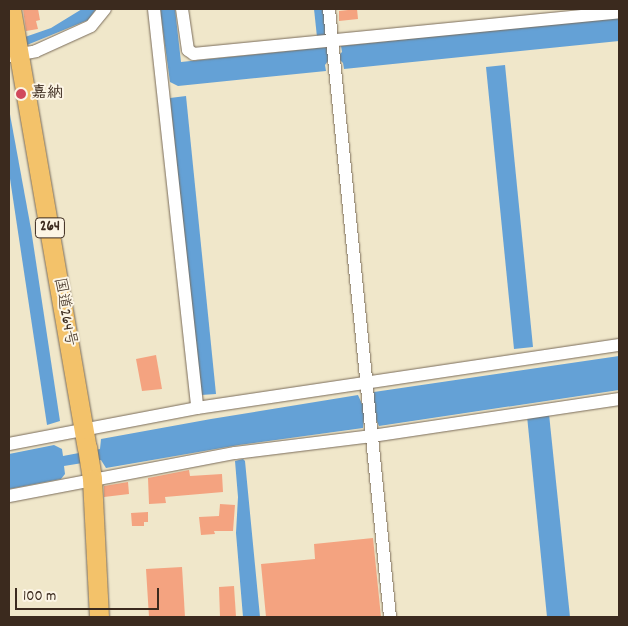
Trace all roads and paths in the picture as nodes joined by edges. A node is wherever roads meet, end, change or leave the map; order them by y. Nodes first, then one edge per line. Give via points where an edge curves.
1 (11, 9) edge
2 (106, 9) edge
3 (154, 9) edge
4 (182, 9) edge
5 (329, 9) edge
6 (619, 12) edge
7 (334, 52) junction
8 (14, 55) edge
9 (619, 345) edge
10 (366, 382) junction
11 (619, 399) edge
12 (197, 408) junction
13 (372, 436) junction
14 (9, 444) edge
15 (88, 455) junction
16 (9, 496) edge
17 (99, 617) edge
18 (390, 617) edge

1 - 8 highway, 国道264号 / 264
2 - 8 street via 91,26 36,51
3 - 12 street
4 - 7 street via 188,50 194,54
5 - 7 street
6 - 7 street
7 - 10 street
8 - 15 highway, 国道264号 / 264
9 - 10 street
10 - 12 street
10 - 13 street
11 - 13 street
12 - 15 street
13 - 15 street via 235,453
13 - 18 street
14 - 15 street
15 - 16 street
15 - 17 highway, 国道264号 / 264

